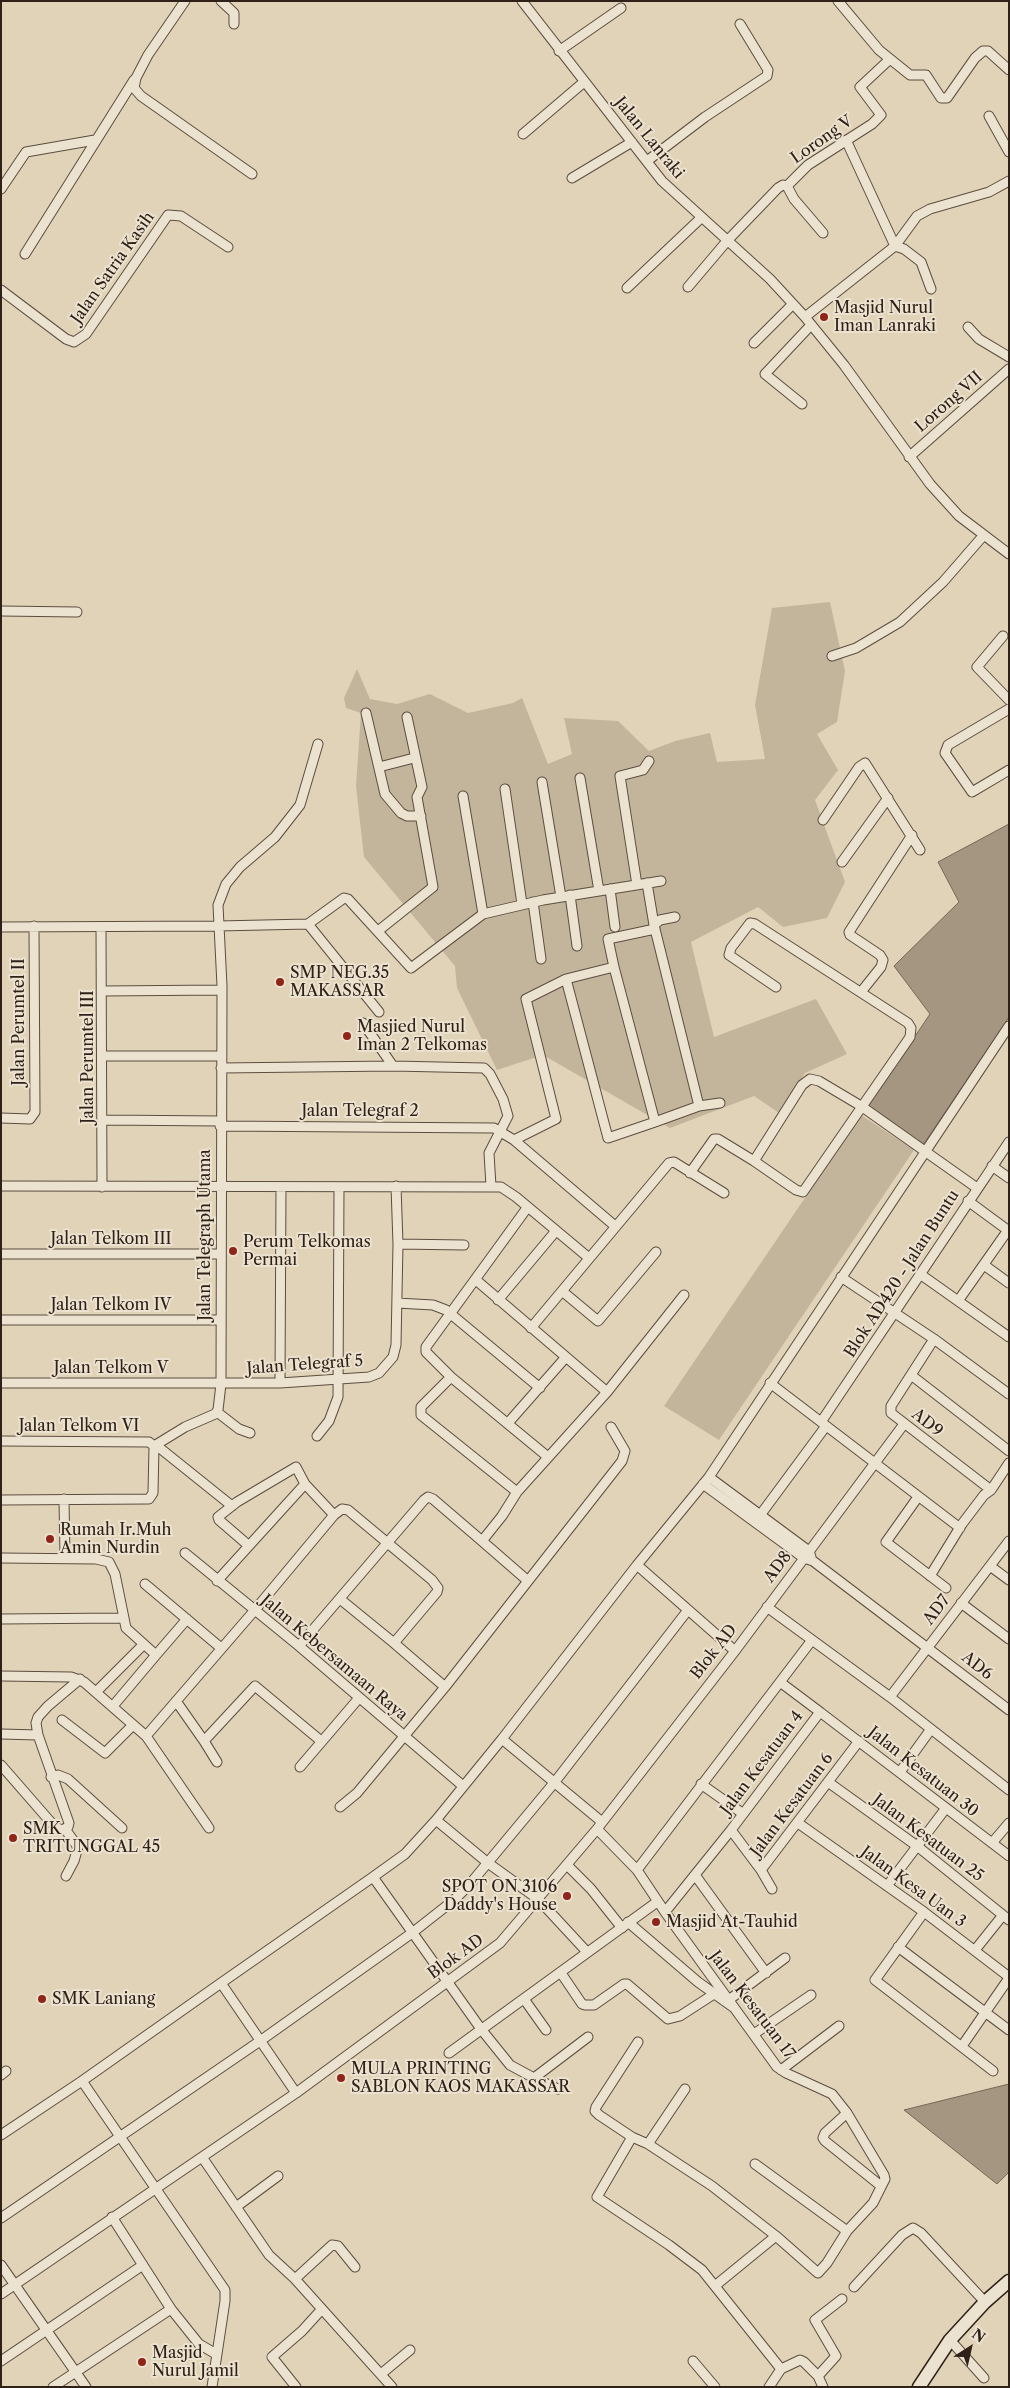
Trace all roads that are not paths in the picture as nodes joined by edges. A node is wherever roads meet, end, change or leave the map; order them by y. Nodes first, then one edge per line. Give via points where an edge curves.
1 (185, 1) edge
2 (221, 1) edge
3 (838, 1) edge
4 (525, 2) edge
5 (621, 8) dead end
6 (234, 24) dead end
7 (740, 24) dead end
8 (559, 51) junction
9 (890, 59) junction
10 (1009, 70) edge
11 (136, 78) junction
12 (584, 82) junction
13 (988, 116) dead end
14 (523, 134) dead end
15 (95, 140) junction
16 (846, 140) junction
17 (632, 142) junction
18 (1009, 152) edge
19 (647, 161) junction
20 (252, 174) dead end
21 (572, 178) dead end
22 (1009, 181) edge
23 (787, 186) junction
24 (1, 189) edge
25 (701, 218) junction
26 (823, 234) dead end
27 (727, 241) junction
28 (895, 246) junction
29 (228, 247) dead end
30 (25, 254) dead end
31 (688, 286) dead end
32 (627, 288) dead end
33 (932, 288) dead end
34 (1, 290) edge
35 (793, 304) junction
36 (808, 321) junction
37 (968, 327) dead end
38 (754, 343) dead end
39 (1009, 357) edge
40 (1009, 370) edge
41 (802, 404) dead end
42 (909, 457) junction
43 (983, 536) junction
44 (1009, 554) edge
45 (1, 611) edge
46 (77, 612) dead end
47 (1003, 636) dead end
48 (832, 656) dead end
49 (1009, 700) edge
50 (1009, 709) edge
51 (366, 713) dead end
52 (407, 717) dead end
53 (318, 744) dead end
54 (414, 758) junction
55 (649, 761) dead end
56 (379, 766) junction
57 (1009, 770) edge
58 (580, 778) dead end
59 (542, 782) dead end
60 (505, 789) dead end
61 (463, 796) dead end
62 (888, 798) junction
63 (421, 816) junction
64 (823, 820) dead end
65 (912, 835) junction
66 (920, 850) dead end
67 (842, 862) dead end
68 (661, 881) dead end
69 (647, 883) junction
70 (637, 885) junction
71 (610, 889) junction
72 (599, 891) junction
73 (565, 896) junction
74 (533, 902) junction
75 (522, 904) junction
76 (484, 914) junction
77 (675, 917) dead end
78 (308, 924) junction
79 (34, 926) junction
80 (218, 926) junction
81 (1, 927) edge
82 (101, 927) junction
83 (616, 927) dead end
84 (654, 927) junction
85 (378, 931) junction
86 (577, 946) dead end
87 (541, 959) dead end
88 (614, 967) junction
89 (566, 979) junction
90 (776, 987) dead end
91 (221, 990) junction
92 (103, 991) junction
93 (861, 992) junction
94 (379, 1012) dead end
95 (364, 1023) dead end
96 (1009, 1026) edge
97 (103, 1056) junction
98 (221, 1056) junction
99 (392, 1066) junction
100 (221, 1068) junction
101 (720, 1103) dead end
102 (699, 1106) junction
103 (861, 1106) junction
104 (1, 1118) edge
105 (103, 1120) junction
106 (655, 1122) junction
107 (220, 1124) junction
108 (500, 1130) junction
109 (514, 1140) junction
110 (1009, 1142) edge
111 (924, 1151) junction
112 (754, 1161) junction
113 (992, 1166) junction
114 (690, 1173) junction
115 (1009, 1178) edge
116 (1, 1186) edge
117 (396, 1186) junction
118 (491, 1186) junction
119 (102, 1187) junction
120 (220, 1187) junction
121 (281, 1187) junction
122 (339, 1187) junction
123 (977, 1188) junction
124 (724, 1192) dead end
125 (968, 1201) junction
126 (527, 1208) junction
127 (615, 1226) junction
128 (1008, 1231) edge
129 (555, 1232) junction
130 (398, 1244) junction
131 (464, 1245) dead end
132 (656, 1252) dead end
133 (1, 1254) edge
134 (221, 1254) junction
135 (589, 1258) junction
136 (984, 1264) junction
137 (920, 1274) junction
138 (841, 1277) junction
139 (476, 1280) junction
140 (1009, 1283) edge
141 (562, 1292) junction
142 (684, 1295) dead end
143 (498, 1300) junction
144 (958, 1301) junction
145 (397, 1304) junction
146 (895, 1313) junction
147 (451, 1314) junction
148 (1, 1320) edge
149 (220, 1320) junction
150 (531, 1328) junction
151 (1009, 1337) edge
152 (934, 1339) junction
153 (566, 1357) junction
154 (911, 1375) junction
155 (451, 1376) junction
156 (339, 1379) junction
157 (1, 1383) edge
158 (280, 1383) junction
159 (770, 1383) junction
160 (221, 1384) junction
161 (540, 1388) junction
162 (607, 1392) junction
163 (1008, 1392) edge
164 (217, 1412) junction
165 (508, 1423) junction
166 (904, 1424) junction
167 (826, 1426) junction
168 (611, 1427) dead end
169 (250, 1432) dead end
170 (317, 1436) dead end
171 (1, 1441) edge
172 (155, 1445) junction
173 (1009, 1451) edge
174 (548, 1457) junction
175 (1009, 1463) edge
176 (875, 1465) junction
177 (706, 1481) junction
178 (306, 1484) junction
179 (991, 1490) junction
180 (517, 1492) junction
181 (918, 1497) junction
182 (64, 1498) junction
183 (1, 1500) edge
184 (232, 1506) junction
185 (334, 1515) junction
186 (758, 1518) junction
187 (960, 1528) junction
188 (482, 1540) junction
189 (1009, 1540) edge
190 (387, 1543) junction
191 (248, 1545) junction
192 (185, 1553) dead end
193 (809, 1557) junction
194 (1, 1558) edge
195 (65, 1558) junction
196 (637, 1565) junction
197 (990, 1566) junction
198 (930, 1576) junction
199 (1009, 1580) edge
200 (217, 1581) junction
201 (528, 1581) junction
202 (145, 1584) dead end
203 (946, 1588) dead end
204 (340, 1599) junction
205 (961, 1604) junction
206 (767, 1607) junction
207 (688, 1610) junction
208 (254, 1611) junction
209 (122, 1618) junction
210 (1, 1619) edge
211 (187, 1619) junction
212 (812, 1640) junction
213 (1009, 1640) edge
214 (394, 1643) junction
215 (144, 1645) junction
216 (300, 1646) junction
217 (928, 1647) junction
218 (221, 1648) junction
219 (735, 1651) junction
220 (156, 1655) junction
221 (1, 1676) edge
222 (80, 1679) junction
223 (780, 1682) junction
224 (446, 1687) junction
225 (96, 1692) junction
226 (890, 1697) junction
227 (359, 1698) junction
228 (176, 1701) junction
229 (113, 1706) junction
230 (1009, 1710) edge
231 (820, 1712) junction
232 (62, 1720) dead end
233 (133, 1725) junction
234 (931, 1730) junction
235 (1, 1734) edge
236 (38, 1735) junction
237 (146, 1736) junction
238 (405, 1737) junction
239 (502, 1739) junction
240 (204, 1741) junction
241 (321, 1741) junction
242 (859, 1741) junction
243 (217, 1762) dead end
244 (1, 1765) edge
245 (300, 1767) dead end
246 (900, 1772) junction
247 (51, 1777) junction
248 (554, 1782) junction
249 (828, 1782) junction
250 (701, 1784) junction
251 (463, 1786) junction
252 (1009, 1790) edge
253 (340, 1807) dead end
254 (946, 1808) junction
255 (742, 1813) junction
256 (436, 1820) junction
257 (602, 1822) junction
258 (1009, 1822) edge
259 (798, 1823) junction
260 (122, 1828) dead end
261 (210, 1828) dead end
262 (65, 1829) junction
263 (596, 1829) junction
264 (731, 1830) junction
265 (992, 1843) junction
266 (917, 1846) junction
267 (1009, 1856) edge
268 (488, 1863) junction
269 (567, 1865) junction
270 (637, 1870) junction
271 (761, 1870) junction
272 (696, 1875) junction
273 (66, 1876) dead end
274 (373, 1877) junction
275 (888, 1886) junction
276 (772, 1889) dead end
277 (538, 1899) junction
278 (658, 1902) junction
279 (665, 1912) junction
280 (924, 1912) junction
281 (1006, 1917) edge
282 (625, 1925) junction
283 (412, 1933) junction
284 (898, 1947) junction
285 (975, 1950) junction
286 (587, 1952) junction
287 (785, 1958) dead end
288 (560, 1973) junction
289 (766, 1973) junction
290 (1009, 1977) edge
291 (447, 1982) junction
292 (221, 1984) junction
293 (714, 1994) junction
294 (811, 1995) dead end
295 (524, 1999) junction
296 (732, 2003) junction
297 (986, 2012) junction
298 (839, 2026) dead end
299 (481, 2029) junction
300 (546, 2030) dead end
301 (1009, 2030) edge
302 (754, 2034) junction
303 (588, 2037) dead end
304 (260, 2041) junction
305 (638, 2042) dead end
306 (962, 2046) junction
307 (449, 2053) dead end
308 (781, 2070) junction
309 (993, 2070) dead end
310 (534, 2078) junction
311 (82, 2081) junction
312 (558, 2089) dead end
313 (685, 2089) dead end
314 (296, 2093) junction
315 (847, 2113) junction
316 (1, 2135) edge
317 (120, 2137) junction
318 (632, 2137) junction
319 (648, 2144) junction
320 (202, 2157) junction
321 (755, 2164) dead end
322 (278, 2176) dead end
323 (882, 2186) junction
324 (155, 2187) junction
325 (236, 2206) junction
326 (112, 2217) junction
327 (1, 2218) edge
328 (847, 2231) junction
329 (776, 2236) junction
330 (1, 2265) edge
331 (143, 2265) junction
332 (355, 2267) dead end
333 (294, 2278) junction
334 (1009, 2281) edge
335 (14, 2285) junction
336 (716, 2285) junction
337 (854, 2287) dead end
338 (1, 2294) edge
339 (842, 2299) dead end
340 (985, 2302) junction
341 (171, 2309) junction
342 (322, 2309) junction
343 (46, 2330) junction
344 (950, 2340) junction
345 (410, 2350) dead end
346 (216, 2354) junction
347 (1, 2361) edge
348 (693, 2361) dead end
349 (781, 2368) junction
350 (76, 2372) junction
351 (381, 2374) junction
352 (818, 2376) junction
353 (984, 2378) dead end
354 (53, 2387) edge
355 (86, 2387) edge
356 (212, 2387) edge
357 (296, 2387) edge
358 (392, 2387) edge
359 (715, 2387) edge
360 (769, 2387) edge
361 (823, 2387) edge
362 (919, 2387) edge

1 - 11 street
2 - 6 street via 236,15
3 - 9 street
4 - 8 street, Jalan Lanraki
5 - 8 street
7 - 19 street via 768,70 767,76
8 - 12 street, Jalan Lanraki
9 - 10 street via 910,75 926,75 944,99 983,51 988,51
9 - 16 street, Lorong V via 860,86 880,115 872,124
11 - 15 street
11 - 20 street via 134,88 142,96
12 - 14 street
12 - 17 street, Jalan Lanraki
13 - 18 street
15 - 24 street via 26,152
15 - 30 street
16 - 23 street, Lorong V via 808,165
16 - 28 street
17 - 19 street, Jalan Lanraki
17 - 21 street
19 - 25 street, Jalan Lanraki via 662,181
22 - 28 street via 989,192 924,212 913,219
23 - 26 street
23 - 27 street, Lorong V via 778,188
25 - 27 street, Jalan Lanraki
25 - 32 street
27 - 31 street, Lorong V
27 - 35 street, Jalan Lanraki
28 - 33 street via 921,262
28 - 36 street
29 - 34 street, Jalan Satria Kasih via 181,216 168,215 86,334 74,342
35 - 36 street, Jalan Lanraki
35 - 38 street
36 - 41 street via 765,374
36 - 42 street, Jalan Lanraki via 865,393
37 - 39 street via 979,339
40 - 42 street, Lorong VII
42 - 43 street, Jalan Lanraki via 948,504
43 - 44 street, Jalan Lanraki
43 - 48 street via 938,587 900,622 856,648
45 - 46 street
47 - 49 street via 977,667
50 - 57 street via 948,745 945,752 972,792
51 - 56 street
52 - 54 street
53 - 80 street, Jalan Telegraph Utama via 305,792 291,819 240,867 222,890
54 - 56 street
54 - 63 street via 422,787 417,797
55 - 70 street via 643,770 620,776
56 - 63 street via 385,794 394,805 407,816
58 - 72 street
59 - 73 street
60 - 75 street
61 - 76 street
62 - 64 street via 868,766 862,764
62 - 65 street
62 - 67 street
63 - 85 street via 433,887
65 - 66 street
65 - 93 street via 849,932 883,960
68 - 69 street
69 - 70 street
69 - 84 street
70 - 71 street
71 - 72 street
71 - 83 street
72 - 73 street
73 - 74 street
73 - 86 street
74 - 75 street
74 - 87 street
75 - 76 street
76 - 85 street via 411,968
77 - 84 street via 660,920
78 - 80 street
78 - 85 street via 344,898
78 - 94 street
79 - 81 street
79 - 82 street
79 - 104 street, Jalan Perumtel II via 35,1112 30,1119
80 - 82 street
80 - 91 street, Jalan Telegraph Utama
82 - 92 street, Jalan Perumtel III
84 - 88 street via 608,939
84 - 102 street
88 - 89 street
88 - 106 street
89 - 106 street via 608,1138
89 - 109 street via 526,999 556,1119
90 - 93 street via 729,955 750,923
91 - 92 street
91 - 98 street, Jalan Telegraph Utama
92 - 97 street, Jalan Perumtel III
93 - 103 street via 908,1023 911,1032
95 - 99 street
96 - 111 street
97 - 98 street
97 - 105 street, Jalan Perumtel III
98 - 100 street, Jalan Telegraph Utama
99 - 100 street
99 - 108 street via 484,1068 490,1074 507,1112 507,1120
100 - 107 street, Jalan Telegraph Utama
101 - 102 street
102 - 106 street
103 - 111 street
103 - 112 street via 819,1081 807,1080
103 - 112 street via 803,1192
105 - 107 street, Jalan Telegraf 2
105 - 119 street, Jalan Perumtel III
107 - 108 street, Jalan Telegraf 2
107 - 120 street, Jalan Telegraph Utama
108 - 109 street
108 - 118 street via 489,1153
109 - 127 street
110 - 113 street, Blok AD420 - Jalan Buntu
111 - 123 street
111 - 138 street
112 - 114 street via 716,1139
113 - 115 street
113 - 123 street, Blok AD420 - Jalan Buntu
114 - 124 street
114 - 127 street via 670,1162
116 - 119 street
117 - 118 street
117 - 122 street
117 - 130 street, Jalan Telegraf 5
118 - 126 street via 507,1190
119 - 120 street
120 - 121 street
120 - 134 street, Jalan Telegraph Utama
121 - 122 street
121 - 158 street
122 - 156 street
123 - 125 street, Blok AD420 - Jalan Buntu
125 - 128 street
125 - 137 street, Blok AD420 - Jalan Buntu
126 - 129 street
126 - 139 street
127 - 135 street
128 - 136 street
129 - 135 street
129 - 143 street
130 - 131 street
130 - 145 street, Jalan Telegraf 5
132 - 141 street via 598,1321
133 - 134 street, Jalan Telkom III
134 - 149 street, Jalan Telegraph Utama
135 - 141 street
136 - 140 street
136 - 144 street
137 - 144 street
137 - 146 street, Blok AD420 - Jalan Buntu
138 - 146 street
138 - 159 street
139 - 143 street
139 - 147 street
141 - 150 street
142 - 162 street
143 - 150 street
144 - 151 street
145 - 147 street via 433,1305
145 - 156 street, Jalan Telegraf 5 via 396,1345 387,1366 369,1377
146 - 152 street
146 - 167 street, Blok AD420 - Jalan Buntu
147 - 155 street via 425,1349
147 - 161 street
148 - 149 street, Jalan Telkom IV
149 - 160 street, Jalan Telegraph Utama
150 - 153 street
152 - 154 street, AD9
152 - 163 street
153 - 161 street
153 - 162 street
154 - 166 street, AD9 via 891,1406 891,1413
154 - 173 street
155 - 165 street
155 - 180 street via 421,1407 421,1415
156 - 158 street, Jalan Telegraf 5
156 - 170 street via 335,1408
157 - 160 street, Jalan Telkom V
158 - 160 street, Jalan Telegraf 5
159 - 167 street
159 - 177 street
160 - 164 street, Jalan Telegraph Utama
161 - 165 street
162 - 174 street
164 - 169 street via 239,1429
164 - 172 street
165 - 174 street
166 - 176 street, AD8
166 - 179 street, AD9
167 - 176 street
167 - 186 street, Blok AD420 - Jalan Buntu
168 - 201 street via 626,1455
171 - 172 street, Jalan Telkom VI via 149,1442
172 - 182 street via 152,1497 144,1500
172 - 184 street
174 - 180 street
175 - 179 street
176 - 181 street
176 - 193 street, AD8
177 - 186 street, AD6
177 - 196 street
178 - 184 street via 294,1467
178 - 185 street
178 - 191 street
179 - 187 street
180 - 188 street
181 - 187 street
181 - 198 street via 886,1541
182 - 183 street
182 - 195 street
184 - 191 street via 218,1517 219,1520
185 - 190 street via 342,1509 348,1510
185 - 208 street
186 - 193 street, AD6
187 - 198 street
188 - 190 street via 428,1497
188 - 201 street
189 - 197 street, AD7
190 - 204 street
190 - 214 street via 438,1588
191 - 200 street
192 - 200 street, Jalan Kebersamaan Raya
193 - 206 street, AD8
193 - 217 street, AD6
194 - 195 street
195 - 209 street via 105,1560 112,1566
196 - 207 street
196 - 239 street
197 - 199 street
197 - 205 street, AD7
198 - 203 street
200 - 208 street, Jalan Kebersamaan Raya
201 - 224 street
202 - 211 street
204 - 214 street
204 - 216 street
205 - 213 street
205 - 217 street, AD7
206 - 212 street, AD8
206 - 219 street, Blok AD
207 - 219 street
207 - 248 street
208 - 216 street, Jalan Kebersamaan Raya
208 - 218 street
209 - 210 street
209 - 215 street via 126,1628
211 - 218 street
211 - 220 street
212 - 223 street
212 - 226 street, AD8
214 - 224 street
215 - 220 street
215 - 225 street
216 - 227 street, Jalan Kebersamaan Raya
217 - 226 street, AD7
217 - 230 street, AD6
218 - 228 street
219 - 257 street, Blok AD
220 - 229 street
221 - 222 street
222 - 225 street
222 - 236 street via 38,1718
223 - 231 street, Jalan Kesatuan 4
223 - 250 street
224 - 238 street
225 - 229 street
226 - 234 street, AD8
227 - 238 street, Jalan Kebersamaan Raya
227 - 241 street
228 - 237 street
228 - 240 street
229 - 233 street
231 - 242 street, Jalan Kesatuan 30
231 - 255 street, Jalan Kesatuan 4
232 - 233 street via 104,1753
233 - 237 street
234 - 246 street
234 - 252 street, AD8
235 - 236 street
236 - 247 street
237 - 261 street
238 - 251 street, Jalan Kebersamaan Raya
238 - 253 street via 357,1794
239 - 248 street
239 - 251 street
240 - 241 street via 254,1686
240 - 243 street
241 - 245 street
242 - 246 street, Jalan Kesatuan 30
242 - 249 street, Jalan Kesatuan 6
244 - 262 street via 55,1827
246 - 254 street, Jalan Kesatuan 30
247 - 260 street via 58,1775 68,1779
247 - 262 street via 69,1823
248 - 257 street
248 - 268 street
249 - 259 street, Jalan Kesatuan 6
249 - 266 street, Jalan Kesatuan 25
250 - 255 street
250 - 270 street
251 - 256 street
254 - 265 street, Jalan Kesatuan 30
254 - 266 street
255 - 264 street, Jalan Kesatuan 4
256 - 268 street
256 - 274 street via 404,1854
257 - 263 street, Blok AD
258 - 265 street
259 - 271 street, Jalan Kesatuan 6
259 - 275 street, Jalan Kesa Uan 3
262 - 273 street via 78,1847
263 - 269 street, Blok AD
263 - 270 street, Jalan Kesatuan 17
264 - 271 street, Jalan Kesatuan 6
264 - 272 street, Jalan Kesatuan 4
265 - 267 street, Jalan Kesatuan 30
266 - 275 street
266 - 281 street, Jalan Kesatuan 25
268 - 277 street
268 - 283 street via 461,1894
269 - 277 street, Blok AD
269 - 282 street
270 - 278 street, Jalan Kesatuan 17
271 - 276 street
272 - 279 street, Jalan Kesatuan 4
272 - 289 street
274 - 283 street
274 - 292 street
275 - 280 street, Jalan Kesa Uan 3
277 - 286 street
277 - 291 street, Blok AD via 500,1943
278 - 279 street, Jalan Kesatuan 17
278 - 282 street
279 - 296 street, Jalan Kesatuan 17
280 - 284 street
280 - 285 street, Jalan Kesa Uan 3
281 - 285 street
282 - 286 street
282 - 293 street
283 - 291 street
283 - 304 street
284 - 297 street
284 - 306 street via 876,1981
285 - 290 street, Jalan Kesa Uan 3
286 - 288 street
287 - 289 street
288 - 293 street via 582,2004 594,2005 627,1984 665,2017 672,2019
288 - 295 street
289 - 296 street
290 - 297 street
291 - 299 street
291 - 314 street, Blok AD
292 - 304 street
292 - 311 street
293 - 296 street
294 - 302 street
295 - 299 street
295 - 300 street
296 - 302 street, Jalan Kesatuan 17
297 - 301 street
297 - 306 street
298 - 308 street
299 - 307 street
299 - 310 street via 506,2062
302 - 308 street, Jalan Kesatuan 17
303 - 310 street
304 - 314 street
304 - 317 street
305 - 318 street via 595,2111
306 - 309 street
308 - 315 street, Jalan Kesatuan 17 via 829,2092
310 - 312 street
311 - 316 street
311 - 317 street
313 - 319 street
314 - 320 street, Blok AD
315 - 323 street, Jalan Kesatuan 17 via 883,2172
315 - 323 street via 825,2132 823,2138
317 - 324 street
317 - 327 street
318 - 319 street
318 - 336 street via 597,2197 684,2256
319 - 329 street via 712,2186
320 - 324 street, Blok AD
320 - 325 street
321 - 328 street
322 - 325 street
323 - 328 street via 873,2203
324 - 326 street, Blok AD
324 - 346 street via 225,2290 226,2301
325 - 333 street via 269,2254
326 - 331 street
326 - 335 street, Blok AD
328 - 329 street via 817,2274
329 - 336 street
330 - 335 street
331 - 341 street
331 - 343 street
332 - 333 street via 338,2246 332,2245
333 - 342 street
334 - 340 main road
335 - 338 street, Blok AD
335 - 343 street
336 - 349 street
337 - 340 street via 902,2235 913,2228
339 - 352 street via 815,2320 836,2356
340 - 344 main road
341 - 346 street via 199,2344
341 - 350 street
342 - 351 street
342 - 357 street via 272,2357
343 - 347 street
343 - 350 street
344 - 353 street
344 - 362 main road
345 - 351 street
346 - 356 street
348 - 359 street
349 - 352 street via 800,2360
349 - 360 street
350 - 354 street
350 - 355 street
351 - 358 street
352 - 361 street

